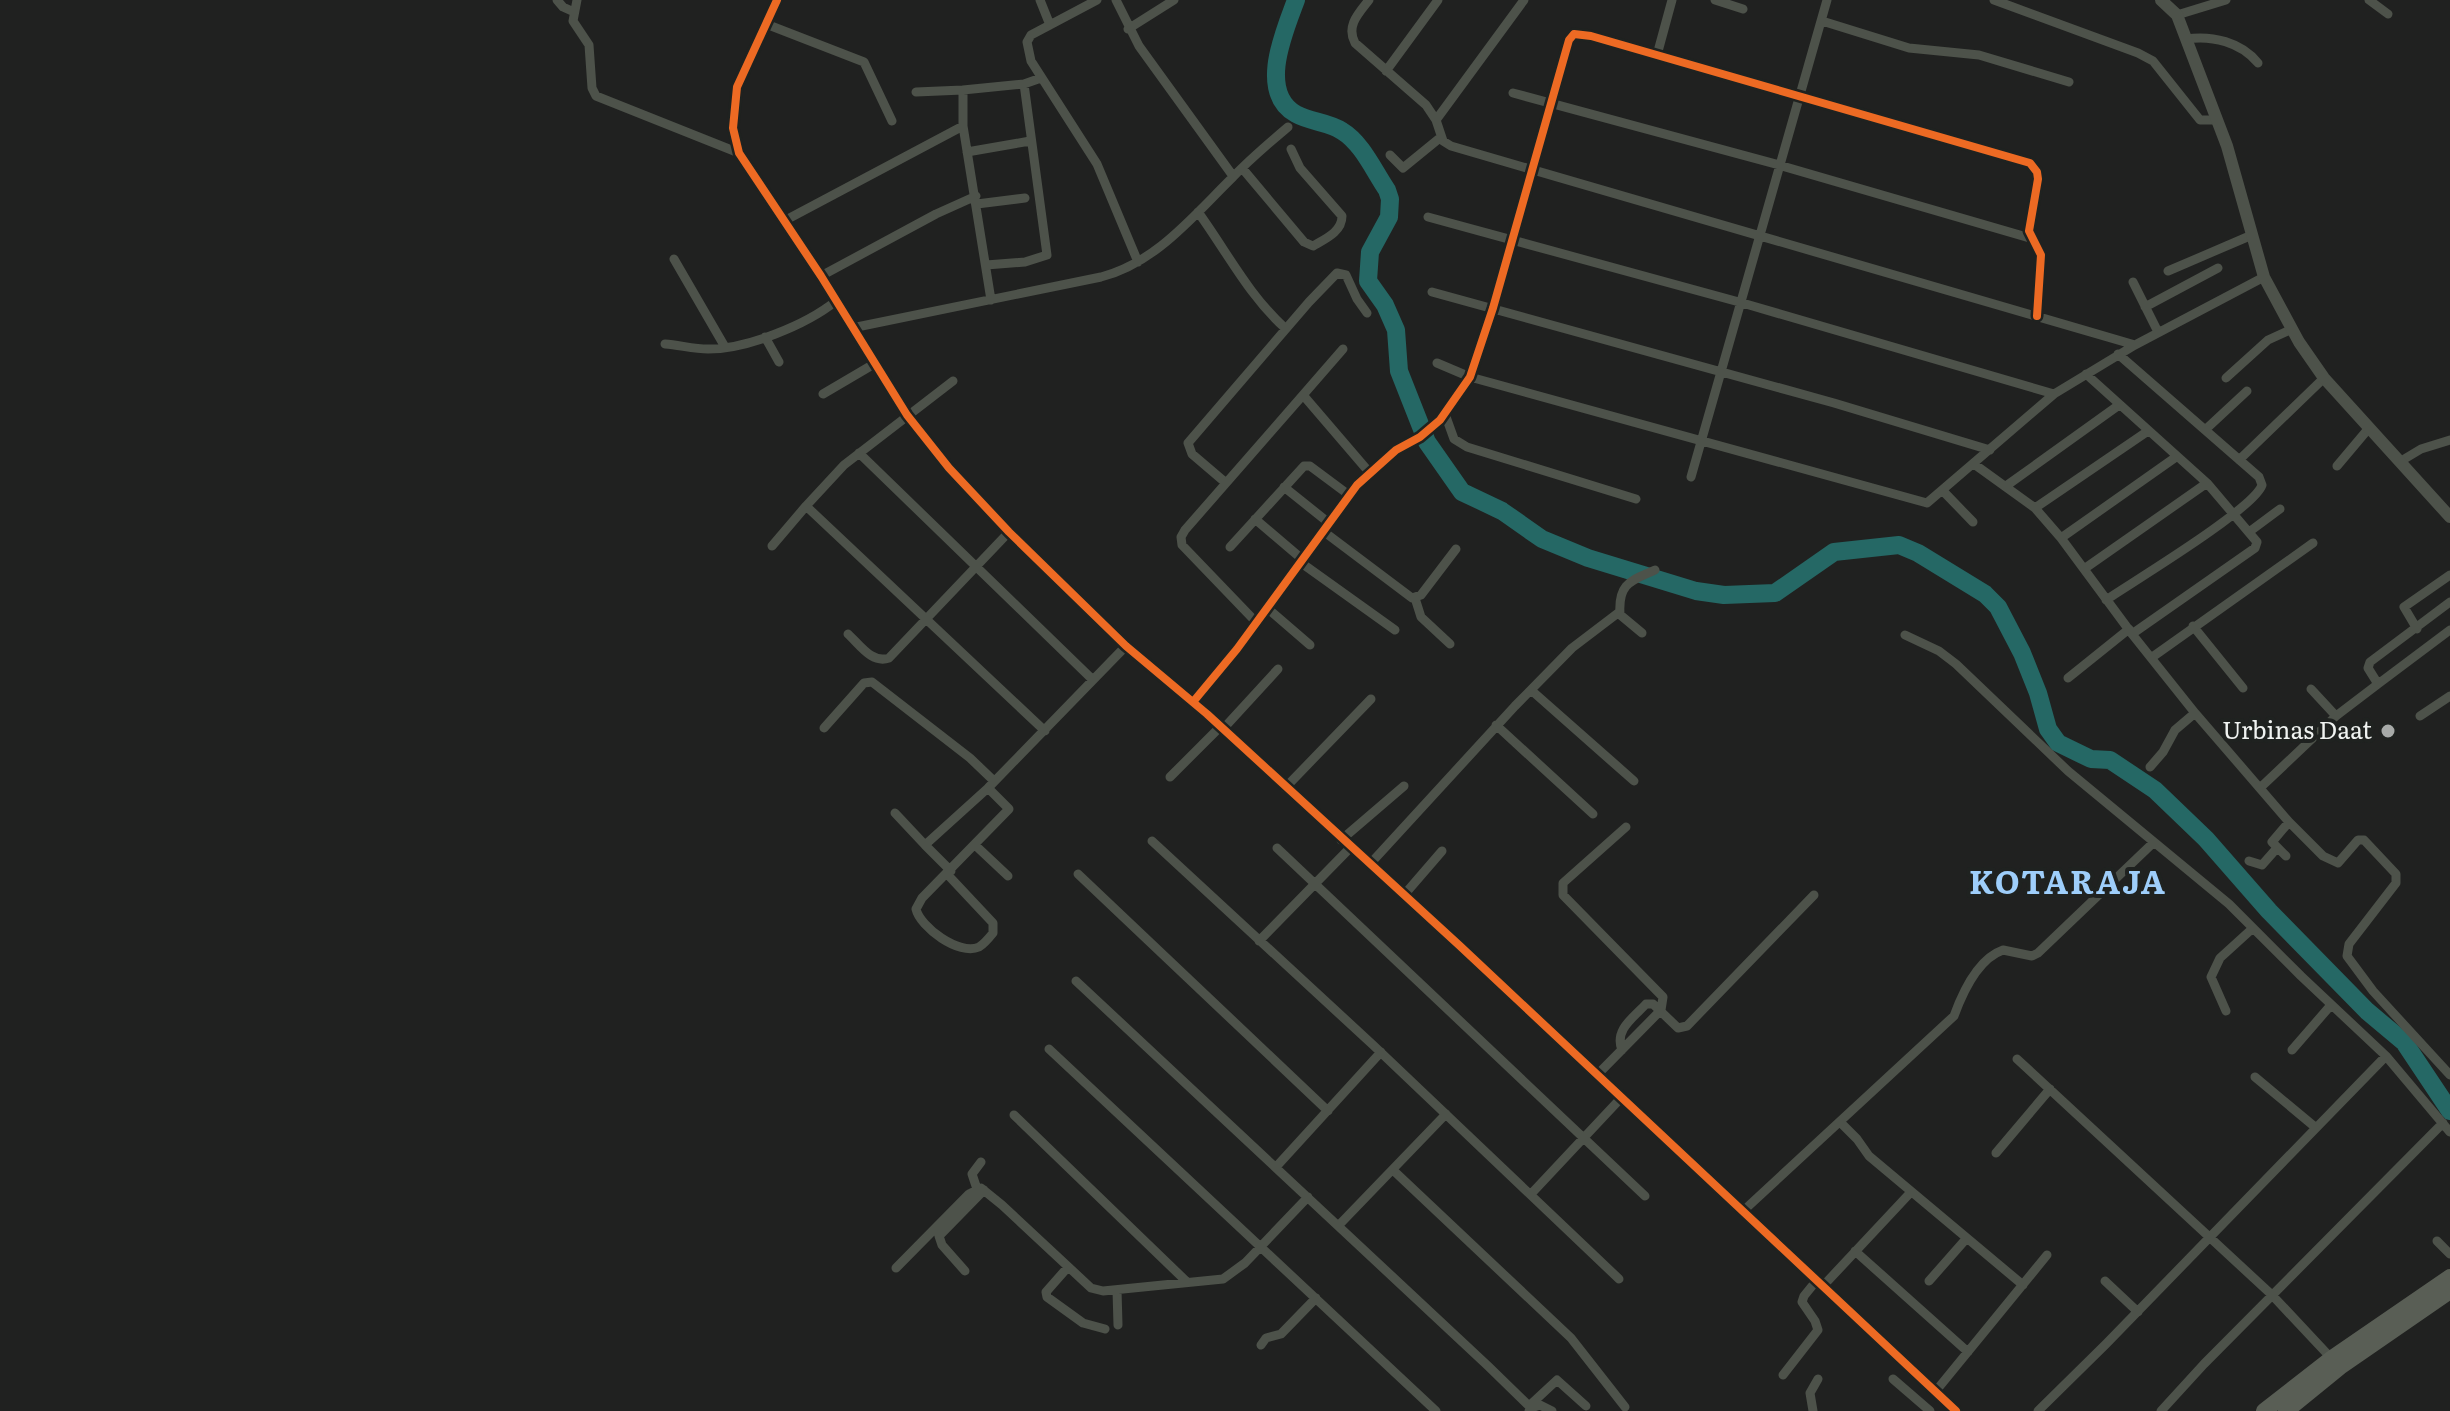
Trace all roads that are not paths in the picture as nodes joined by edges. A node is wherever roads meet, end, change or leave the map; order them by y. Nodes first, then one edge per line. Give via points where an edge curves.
1 (557, 0) edge
2 (577, 0) edge
3 (777, 0) edge
4 (1040, 0) edge
5 (1097, 0) edge
6 (1116, 0) edge
7 (1174, 0) edge
8 (1369, 0) edge
9 (1438, 0) edge
10 (1524, 0) edge
11 (1672, 0) edge
12 (1715, 0) edge
13 (1827, 0) edge
14 (1994, 0) edge
15 (2161, 0) edge
16 (2226, 0) edge
17 (2369, 0) edge
18 (1743, 9) dead end
19 (574, 12) junction
20 (2388, 14) dead end
21 (2177, 15) junction
22 (1822, 21) junction
23 (766, 24) junction
24 (1050, 25) junction
25 (1128, 29) junction
26 (2186, 39) junction
27 (1657, 55) junction
28 (2258, 63) dead end
29 (1386, 71) junction
30 (1041, 78) junction
31 (2069, 82) dead end
32 (1024, 84) junction
33 (963, 90) junction
34 (916, 92) dead end
35 (1513, 93) dead end
36 (1800, 96) junction
37 (1552, 103) junction
38 (1436, 120) junction
39 (2218, 120) junction
40 (892, 121) dead end
41 (963, 126) junction
42 (1288, 127) dead end
43 (1441, 137) junction
44 (1030, 141) junction
45 (1291, 149) dead end
46 (967, 152) junction
47 (739, 153) junction
48 (1390, 155) dead end
49 (1779, 165) junction
50 (1242, 168) junction
51 (1534, 171) junction
52 (1233, 176) junction
53 (1025, 198) dead end
54 (976, 200) junction
55 (1198, 212) junction
56 (1428, 217) dead end
57 (784, 221) junction
58 (1760, 234) junction
59 (2252, 235) junction
60 (2033, 239) junction
61 (1513, 240) junction
62 (674, 259) dead end
63 (1138, 262) junction
64 (986, 265) junction
65 (2218, 268) dead end
66 (2168, 271) dead end
67 (821, 276) junction
68 (2264, 277) junction
69 (2133, 282) dead end
70 (1432, 292) dead end
71 (991, 300) junction
72 (836, 301) junction
73 (1739, 302) junction
74 (2145, 307) junction
75 (1493, 308) junction
76 (1367, 313) dead end
77 (2037, 316) junction
78 (852, 328) junction
79 (1286, 329) junction
80 (2292, 329) junction
81 (2158, 332) junction
82 (765, 337) junction
83 (665, 344) dead end
84 (2135, 345) junction
85 (725, 347) junction
86 (1343, 349) dead end
87 (2118, 354) junction
88 (779, 362) dead end
89 (1437, 363) dead end
90 (874, 364) junction
91 (1719, 372) junction
92 (2086, 374) junction
93 (1470, 377) junction
94 (2226, 378) dead end
95 (2324, 378) junction
96 (953, 381) dead end
97 (2247, 391) dead end
98 (823, 394) dead end
99 (2054, 394) junction
100 (1303, 395) junction
101 (2119, 405) junction
102 (907, 415) junction
103 (1442, 417) junction
104 (2369, 428) junction
105 (2205, 430) junction
106 (2148, 431) junction
107 (1701, 440) junction
108 (2450, 440) edge
109 (1990, 450) junction
110 (859, 453) junction
111 (2176, 457) junction
112 (2239, 460) junction
113 (2401, 461) junction
114 (1974, 464) junction
115 (2337, 466) dead end
116 (1369, 472) junction
117 (1691, 477) dead end
118 (1226, 483) junction
119 (2207, 483) junction
120 (2006, 486) junction
121 (1284, 487) junction
122 (1943, 491) junction
123 (1349, 495) junction
124 (1636, 499) dead end
125 (806, 506) junction
126 (2035, 508) junction
127 (2280, 509) dead end
128 (2235, 513) junction
129 (2450, 517) edge
130 (1255, 519) junction
131 (1973, 522) dead end
132 (1326, 527) junction
133 (1009, 532) junction
134 (2249, 532) junction
135 (2061, 538) junction
136 (2313, 543) dead end
137 (772, 546) dead end
138 (1230, 547) dead end
139 (1456, 549) dead end
140 (1301, 560) junction
141 (976, 568) junction
142 (2084, 569) junction
143 (1655, 570) dead end
144 (2450, 575) edge
145 (1415, 598) junction
146 (2106, 600) junction
147 (2450, 602) edge
148 (1266, 607) junction
149 (1620, 614) junction
150 (927, 619) junction
151 (1256, 622) junction
152 (2193, 626) junction
153 (2417, 629) junction
154 (1395, 630) dead end
155 (2450, 630) edge
156 (2130, 632) junction
157 (1642, 633) dead end
158 (848, 634) dead end
159 (1905, 635) dead end
160 (1450, 644) dead end
161 (1310, 645) dead end
162 (1126, 646) junction
163 (2151, 658) junction
164 (1278, 669) dead end
165 (2068, 678) dead end
166 (1093, 680) junction
167 (2378, 684) junction
168 (2243, 688) dead end
169 (2311, 689) dead end
170 (1531, 690) junction
171 (2450, 696) edge
172 (1371, 699) dead end
173 (1193, 702) junction
174 (2195, 713) junction
175 (2336, 716) junction
176 (2420, 716) dead end
177 (1496, 725) junction
178 (824, 728) dead end
179 (1222, 728) junction
180 (1045, 731) junction
181 (2150, 767) dead end
182 (1170, 777) dead end
183 (1634, 781) dead end
184 (991, 784) junction
185 (1404, 786) dead end
186 (2261, 787) junction
187 (1285, 788) junction
188 (895, 813) dead end
189 (1593, 814) dead end
190 (2289, 822) junction
191 (1626, 827) dead end
192 (1341, 840) junction
193 (1152, 841) dead end
194 (2153, 843) junction
195 (925, 845) junction
196 (975, 845) junction
197 (1277, 848) dead end
198 (1350, 848) junction
199 (2277, 848) junction
200 (1442, 851) dead end
201 (2286, 856) dead end
202 (2249, 861) dead end
203 (1370, 864) junction
204 (949, 873) junction
205 (1078, 874) dead end
206 (1008, 876) dead end
207 (1315, 884) junction
208 (1404, 895) junction
209 (1814, 895) dead end
210 (2253, 928) junction
211 (1259, 941) junction
212 (1076, 981) dead end
213 (2331, 1005) junction
214 (1661, 1010) junction
215 (2226, 1011) dead end
216 (1049, 1049) dead end
217 (1622, 1050) junction
218 (2292, 1050) dead end
219 (1381, 1052) junction
220 (2386, 1056) junction
221 (2017, 1059) dead end
222 (1597, 1075) junction
223 (2450, 1075) edge
224 (2255, 1077) dead end
225 (2050, 1089) junction
226 (1622, 1097) junction
227 (1328, 1111) junction
228 (1446, 1114) junction
229 (1014, 1115) dead end
230 (1840, 1122) junction
231 (2443, 1123) junction
232 (2315, 1127) junction
233 (2450, 1132) edge
234 (1584, 1136) junction
235 (1996, 1153) dead end
236 (981, 1162) dead end
237 (1276, 1167) junction
238 (1394, 1171) junction
239 (980, 1189) junction
240 (1911, 1192) junction
241 (1531, 1194) junction
242 (1645, 1196) dead end
243 (1308, 1197) junction
244 (1742, 1212) junction
245 (1339, 1225) junction
246 (2210, 1237) junction
247 (1966, 1239) junction
248 (2437, 1241) dead end
249 (1261, 1246) junction
250 (1855, 1251) junction
251 (2450, 1254) edge
252 (2047, 1255) dead end
253 (1068, 1267) junction
254 (896, 1268) dead end
255 (965, 1271) dead end
256 (2450, 1277) edge
257 (1619, 1279) dead end
258 (1929, 1281) dead end
259 (2105, 1281) dead end
260 (1187, 1282) junction
261 (1820, 1283) junction
262 (2023, 1285) junction
263 (1117, 1290) junction
264 (2450, 1291) edge
265 (2272, 1295) junction
266 (1316, 1298) junction
267 (2138, 1312) junction
268 (1118, 1325) dead end
269 (1105, 1329) dead end
270 (1261, 1345) dead end
271 (1968, 1352) junction
272 (2336, 1363) junction
273 (1783, 1375) dead end
274 (1818, 1379) dead end
275 (1893, 1379) dead end
276 (1935, 1392) junction
277 (1586, 1406) dead end
278 (1625, 1407) dead end
279 (1530, 1408) edge
280 (1436, 1411) edge
281 (1552, 1411) edge
282 (1813, 1411) edge
283 (1930, 1411) edge
284 (1956, 1411) edge
285 (2038, 1411) edge
286 (2161, 1411) edge
287 (2264, 1411) edge
288 (2286, 1411) edge

1 - 19 street
2 - 19 street
3 - 23 street
4 - 24 street
5 - 24 street
6 - 25 street
7 - 25 street
8 - 29 street via 1350,34
9 - 29 street
10 - 38 street
11 - 27 street
12 - 18 street
13 - 22 street
14 - 39 street via 2153,61 2200,120
15 - 21 street
16 - 21 street
17 - 20 street
19 - 47 street via 573,21 589,45 596,96
21 - 26 street
22 - 31 street via 1909,48 1979,55
22 - 36 street
23 - 40 street via 864,62
23 - 47 street via 737,87 733,128
24 - 30 street via 1027,42
25 - 52 street
26 - 28 street via 2223,40
26 - 39 street
27 - 36 street
27 - 37 street via 1574,34
29 - 38 street
30 - 32 street
30 - 63 street via 1097,164
32 - 33 street
32 - 44 street
33 - 34 street
33 - 41 street
35 - 37 street
36 - 49 street
36 - 60 street via 2030,163 2038,179 2029,231
37 - 49 street
37 - 51 street
38 - 43 street
39 - 59 street
41 - 46 street
41 - 57 street
42 - 50 street
43 - 48 street via 1403,168
43 - 51 street via 1451,146
44 - 46 street
44 - 64 street via 1047,255
45 - 50 street via 1300,168 1342,216 1331,235 1313,246
46 - 54 street
47 - 57 street
49 - 58 street
49 - 60 street
50 - 52 street
51 - 58 street
51 - 61 street
52 - 55 street
53 - 54 street
54 - 64 street
54 - 67 street via 936,214
55 - 63 street
55 - 79 street via 1262,305
56 - 61 street
57 - 67 street
58 - 73 street
58 - 77 street
59 - 66 street
59 - 68 street
60 - 77 street via 2042,268
61 - 73 street
61 - 75 street
62 - 85 street
63 - 71 street via 1110,275
64 - 71 street
65 - 74 street
67 - 72 street
68 - 80 street
68 - 81 street
69 - 74 street
70 - 75 street
71 - 78 street
72 - 78 street
72 - 82 street
73 - 91 street
73 - 99 street
74 - 81 street
75 - 91 street
75 - 93 street
76 - 79 street via 1346,275 1337,273
77 - 84 street
78 - 90 street
79 - 118 street via 1188,443 1192,454
80 - 94 street via 2268,340
80 - 95 street
81 - 84 street
82 - 85 street
82 - 88 street
83 - 85 street
84 - 87 street
86 - 100 street
87 - 92 street
87 - 105 street
89 - 93 street
90 - 98 street
90 - 102 street
91 - 107 street
91 - 109 street
92 - 99 street
92 - 101 street
93 - 103 street
93 - 107 street
95 - 104 street
95 - 112 street
96 - 102 street
97 - 105 street
99 - 109 street
100 - 116 street
100 - 118 street
101 - 106 street
101 - 120 street
102 - 110 street
102 - 133 street
103 - 116 street
103 - 124 street via 1454,439 1467,447
104 - 113 street
104 - 115 street
105 - 112 street
106 - 111 street
106 - 126 street
107 - 117 street
107 - 122 street via 1915,501 1927,503
108 - 113 street
109 - 114 street
110 - 125 street
110 - 141 street
111 - 119 street
111 - 135 street
112 - 128 street via 2262,485
113 - 129 street
114 - 120 street
114 - 122 street
116 - 123 street
118 - 151 street via 1185,530 1181,542
119 - 128 street
119 - 142 street
120 - 126 street
121 - 123 street via 1308,466
121 - 130 street
121 - 132 street
122 - 131 street
123 - 132 street
125 - 137 street
125 - 150 street
126 - 135 street
127 - 134 street
128 - 134 street
128 - 146 street
130 - 138 street
130 - 140 street
132 - 140 street
132 - 145 street
133 - 141 street
133 - 162 street
134 - 156 street via 2255,548
135 - 142 street
136 - 152 street
139 - 145 street
140 - 148 street
140 - 154 street
141 - 150 street
141 - 166 street
142 - 146 street
143 - 149 street via 1625,585
144 - 153 street via 2404,607
145 - 160 street via 1421,617
146 - 156 street
147 - 153 street
148 - 151 street
148 - 161 street
149 - 157 street
149 - 170 street via 1579,642
150 - 158 street via 883,661
150 - 180 street
151 - 173 street
152 - 163 street
152 - 168 street
153 - 167 street via 2370,662
155 - 167 street
156 - 163 street
156 - 165 street
159 - 194 street via 1956,664
162 - 166 street
162 - 173 street
163 - 174 street
164 - 179 street
166 - 180 street
167 - 175 street
169 - 175 street
170 - 177 street
170 - 183 street
171 - 176 street
172 - 187 street
173 - 179 street
174 - 181 street via 2175,730
174 - 186 street
175 - 186 street
177 - 189 street
177 - 203 street
178 - 184 street via 864,683 872,682 970,758
179 - 182 street
179 - 187 street
180 - 184 street
184 - 195 street
184 - 196 street via 1009,809
185 - 192 street
186 - 190 street
187 - 192 street
188 - 195 street
190 - 199 street via 2272,842
190 - 223 street via 2334,863 2364,840 2396,874 2396,883 2352,940 2347,956
191 - 214 street via 1561,890 1663,997
192 - 198 street
193 - 211 street
194 - 210 street
194 - 230 street via 2038,953 2003,950 1988,958 1957,1002 1954,1016
195 - 204 street
196 - 204 street
196 - 206 street
197 - 207 street
198 - 203 street
198 - 207 street
199 - 201 street
199 - 202 street via 2262,865
200 - 208 street
203 - 208 street
204 - 204 street via 922,898 916,912 945,941 977,948 993,933 993,923
205 - 227 street
207 - 211 street
207 - 234 street
208 - 222 street
209 - 214 street via 1687,1026 1678,1028
210 - 213 street
210 - 215 street via 2220,958 2211,977
211 - 219 street
212 - 237 street
213 - 218 street
213 - 220 street
214 - 217 street
214 - 217 street via 1646,1004 1619,1033
216 - 249 street
217 - 222 street
219 - 227 street
219 - 228 street
220 - 231 street
220 - 232 street
221 - 225 street
222 - 226 street
224 - 232 street
225 - 235 street
225 - 246 street
226 - 234 street
226 - 244 street
227 - 237 street
228 - 238 street
228 - 241 street
229 - 260 street
230 - 240 street
230 - 244 street
231 - 233 street
231 - 265 street
232 - 246 street
234 - 241 street
234 - 242 street
236 - 239 street via 972,1174
237 - 243 street
238 - 245 street
238 - 278 street via 1571,1338
239 - 253 street
239 - 254 street
239 - 255 street via 939,1236
240 - 247 street
240 - 250 street
241 - 257 street
243 - 245 street
243 - 249 street
244 - 261 street
245 - 279 street
246 - 265 street
246 - 267 street
247 - 258 street
247 - 262 street
248 - 251 street
249 - 260 street via 1223,1279
249 - 266 street
250 - 261 street
250 - 271 street
252 - 262 street
253 - 263 street via 1091,1288
253 - 269 street via 1049,1287 1047,1297 1083,1323
256 - 272 highway
259 - 267 street
260 - 263 street
261 - 273 street via 1802,1302 1818,1330
261 - 276 street
262 - 271 street
263 - 268 street
264 - 272 highway
265 - 272 street
265 - 286 street
266 - 270 street via 1281,1334
266 - 280 street
267 - 285 street
271 - 276 street
272 - 287 highway
272 - 288 highway
274 - 282 street via 1810,1393
275 - 283 street
276 - 284 street
277 - 279 street via 1557,1380
279 - 281 street via 1540,1405

